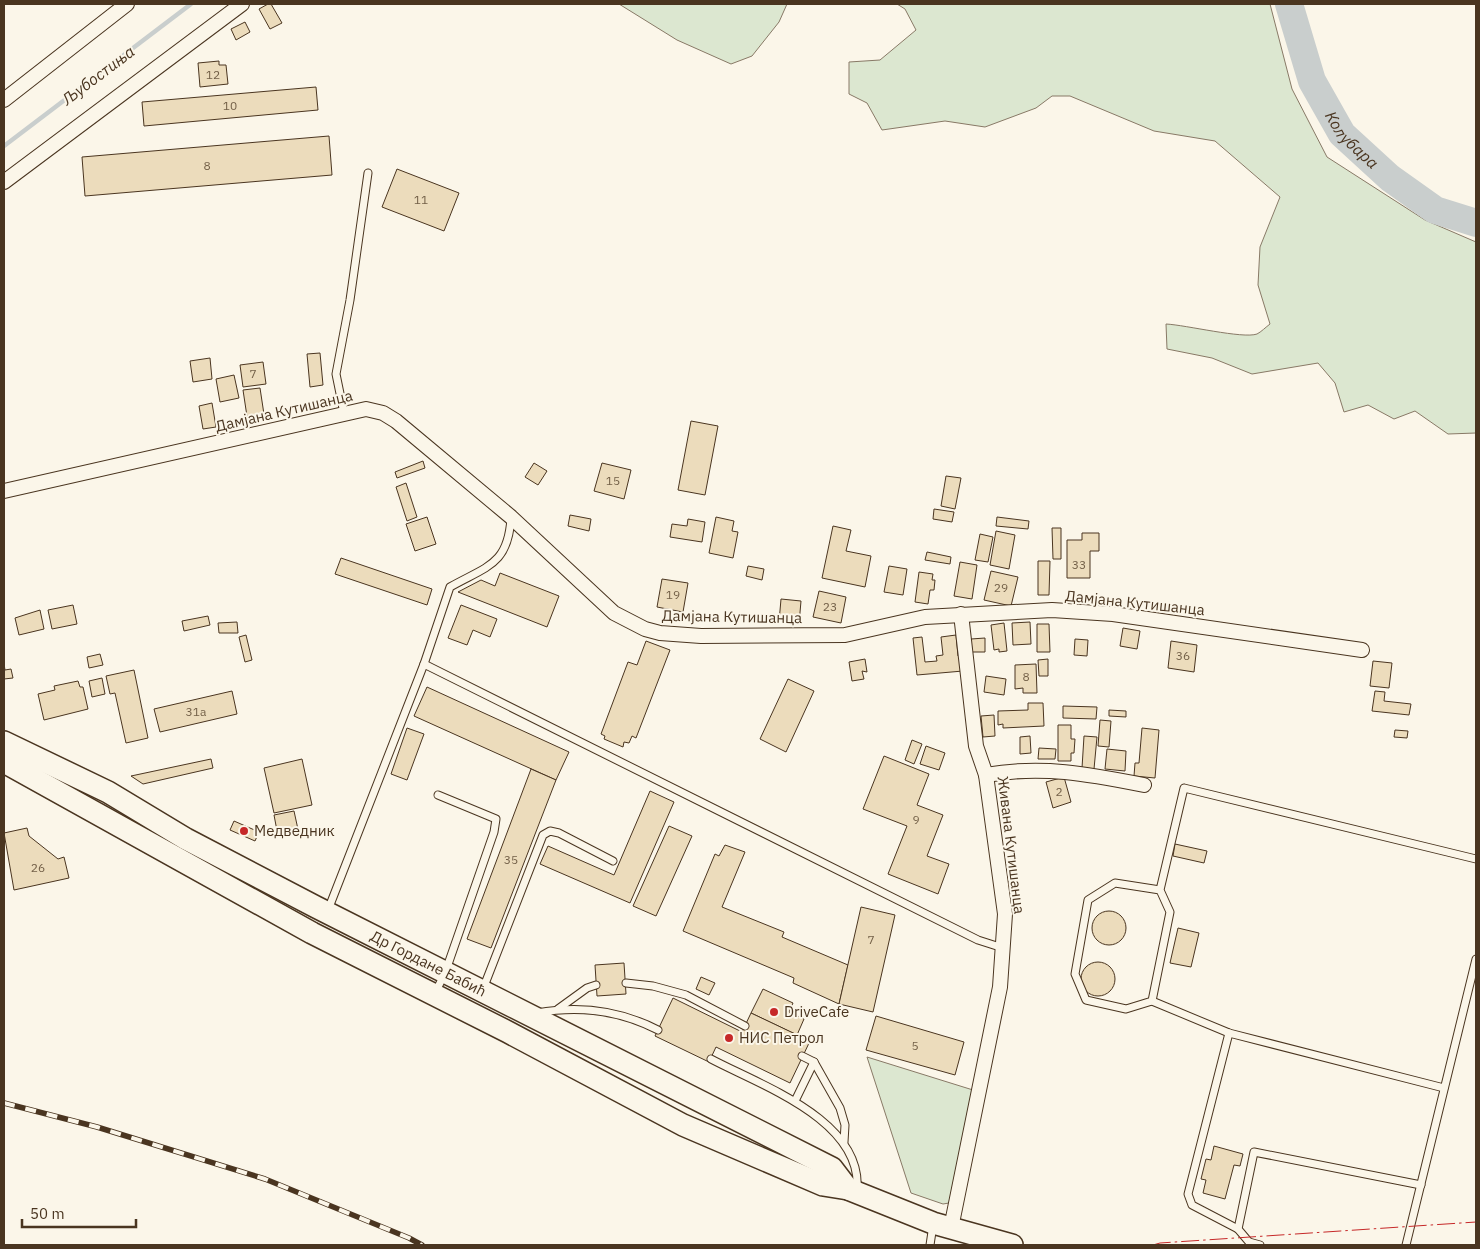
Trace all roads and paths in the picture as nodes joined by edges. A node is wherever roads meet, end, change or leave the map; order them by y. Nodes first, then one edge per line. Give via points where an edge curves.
1 (127, 4) edge
2 (242, 4) edge
3 (4, 100) edge
4 (368, 173) dead end
5 (4, 182) edge
6 (344, 413) junction
7 (4, 490) edge
8 (511, 517) junction
9 (961, 614) junction
10 (1362, 650) dead end
11 (424, 664) junction
12 (4, 742) edge
13 (4, 762) edge
14 (986, 775) junction
15 (1144, 785) dead end
16 (438, 794) dead end
17 (1476, 858) edge
18 (612, 861) dead end
19 (1160, 890) junction
20 (327, 913) junction
21 (1003, 948) junction
22 (1476, 959) edge
23 (445, 973) junction
24 (626, 983) dead end
25 (596, 985) dead end
26 (482, 993) junction
27 (434, 995) junction
28 (1152, 1001) junction
29 (558, 1009) junction
30 (526, 1015) junction
31 (745, 1026) dead end
32 (658, 1030) dead end
33 (1229, 1033) junction
34 (802, 1056) dead end
35 (711, 1059) dead end
36 (814, 1062) junction
37 (1444, 1088) junction
38 (795, 1101) junction
39 (844, 1142) junction
40 (1420, 1185) junction
41 (853, 1191) junction
42 (942, 1225) junction
43 (1238, 1229) junction
44 (930, 1245) edge
45 (1012, 1245) edge
46 (1260, 1245) edge
47 (1406, 1245) edge

1 - 3 street
2 - 5 street
4 - 6 lane via 336,374
6 - 7 street, Дамјана Кутишанца
6 - 8 street, Дамјана Кутишанца via 366,409 396,421
8 - 9 street, Дамјана Кутишанца via 614,613 645,630 701,636 845,634 916,618
8 - 11 lane via 510,539 498,560 450,587
9 - 10 street, Дамјана Кутишанца via 1052,610 1112,614
9 - 14 street, Живана Кутишанца via 976,746
11 - 20 lane
11 - 21 lane via 978,940
12 - 20 main road, Др Гордане Бабић via 108,792 186,839
13 - 27 main road, Др Гордане Бабић via 312,933
14 - 15 street via 1060,770
14 - 21 street, Живана Кутишанца via 1005,914
16 - 23 lane via 496,819
17 - 19 lane via 1184,788
18 - 26 lane via 560,834 550,831 543,836
19 - 28 lane via 1170,912
19 - 28 lane via 1115,883 1088,900 1075,974 1086,1000 1126,1009
20 - 23 main road, Др Гордане Бабић
21 - 42 street, Живана Кутишанца via 1000,987
22 - 37 lane
23 - 26 main road, Др Гордане Бабић
23 - 27 lane
24 - 31 lane via 686,995
25 - 29 lane
26 - 30 main road, Др Гордане Бабић
27 - 41 main road, Др Гордане Бабић via 683,1126 823,1185
28 - 33 lane
29 - 30 lane
29 - 32 lane via 611,1011
30 - 41 main road, Др Гордане Бабић via 832,1168
33 - 37 lane
33 - 43 lane via 1188,1194 1192,1205
34 - 36 lane
35 - 38 lane
36 - 38 lane
36 - 39 lane via 840,1108 845,1125
37 - 40 lane
38 - 39 lane
39 - 41 lane via 858,1179
40 - 43 lane via 1254,1152
40 - 47 lane
41 - 42 main road, Др Гордане Бабић
42 - 44 lane
42 - 45 main road, Др Гордане Бабић
43 - 46 lane via 1249,1242

